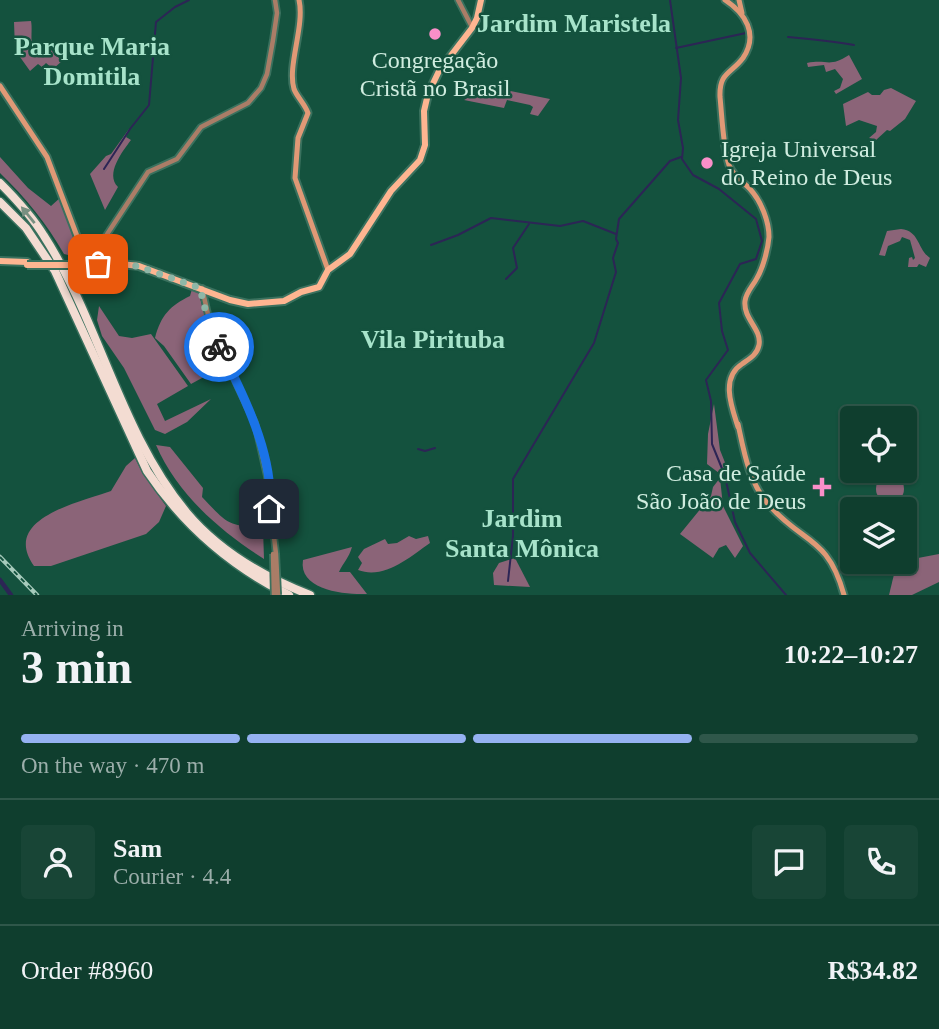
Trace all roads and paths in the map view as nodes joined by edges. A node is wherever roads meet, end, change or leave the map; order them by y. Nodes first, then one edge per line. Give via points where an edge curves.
1 (275, 0) edge
2 (300, 0) edge
3 (458, 0) edge
4 (481, 0) edge
5 (725, 0) edge
6 (739, 0) edge
7 (734, 6) junction
8 (742, 13) junction
9 (472, 28) junction
10 (0, 86) edge
11 (0, 183) edge
12 (0, 202) edge
13 (80, 240) junction
14 (93, 254) junction
15 (104, 260) junction
16 (0, 263) edge
17 (86, 263) junction
18 (328, 270) junction
19 (201, 290) junction
20 (276, 595) edge
21 (289, 595) edge
22 (310, 595) edge
23 (845, 595) edge

1 - 14 street via 273,40 261,88 248,103 201,127 177,159 148,172
2 - 18 main road via 304,12 294,88 308,113 298,138 295,178
3 - 9 street
4 - 9 main road
5 - 7 main road
6 - 7 main road
6 - 8 main road
7 - 8 main road
8 - 23 main road via 749,29 748,46 720,85 727,158 735,175 759,200 769,237 744,304 759,345 754,356 736,368 729,384 749,469 773,507 827,551 840,572
9 - 18 main road via 439,71 428,94 420,160 391,191 350,254
10 - 13 main road via 47,158
22 -> 11 highway via 237,557 188,514 155,468 65,272 29,214
12 - 21 highway via 26,228 55,271 161,491 207,542 262,582
13 - 14 main road
13 - 17 main road
14 - 15 main road
14 - 17 street
15 - 17 main road
15 - 19 main road via 147,266
16 - 17 main road, bridge
17 - 19 main road via 137,266
18 - 19 main road via 319,287 284,301 247,304
19 - 20 street, bridge via 212,331 255,422 267,475

